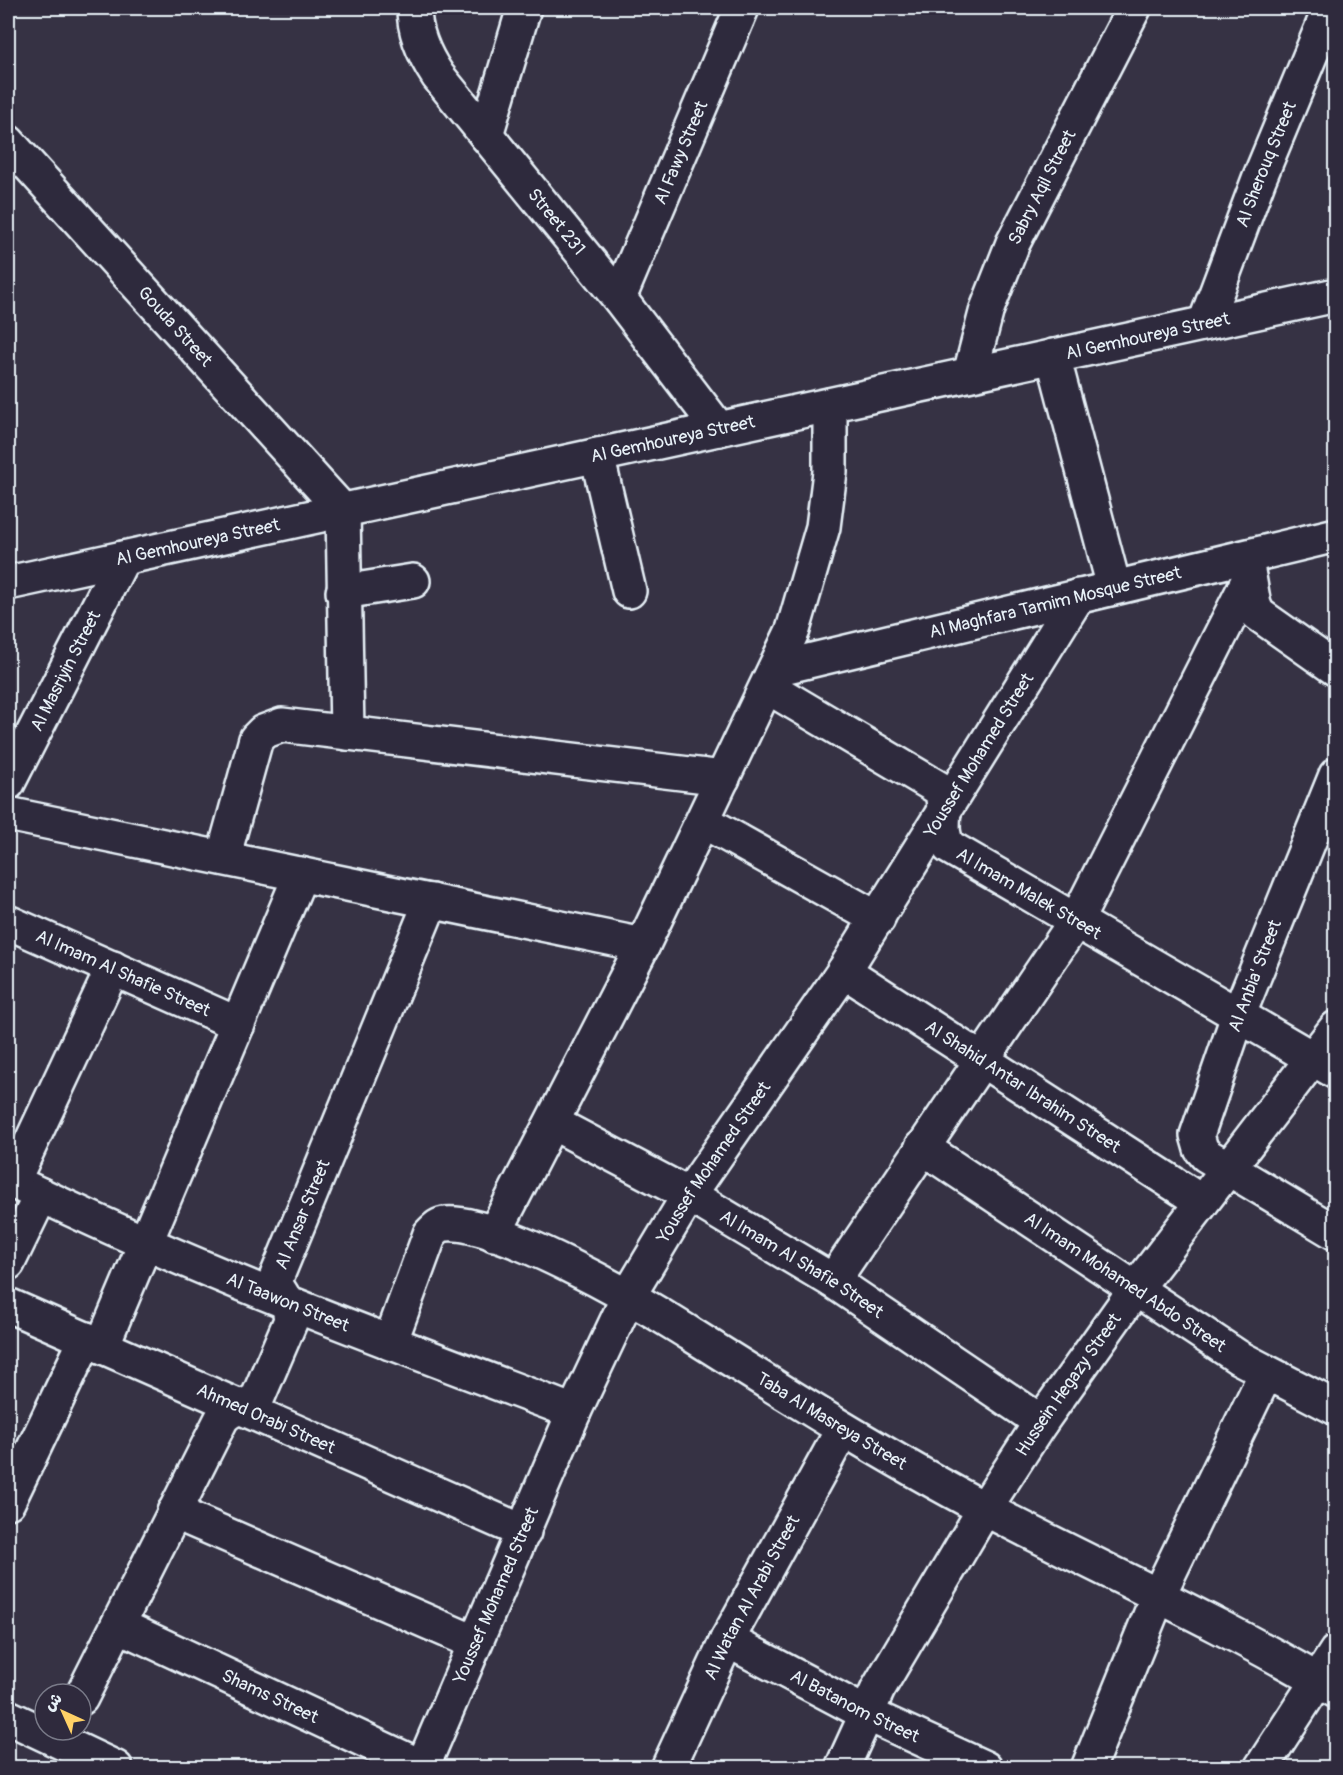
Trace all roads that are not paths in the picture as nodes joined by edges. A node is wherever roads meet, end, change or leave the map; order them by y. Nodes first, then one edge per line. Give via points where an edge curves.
1 (414, 8) edge
2 (524, 8) edge
3 (742, 8) edge
4 (1134, 8) edge
5 (1330, 8) edge
6 (486, 135) junction
7 (8, 142) edge
8 (1335, 295) edge
9 (619, 298) junction
10 (1205, 323) junction
11 (1053, 356) junction
12 (970, 374) junction
13 (830, 405) junction
14 (719, 429) junction
15 (597, 456) junction
16 (343, 511) junction
17 (1335, 535) edge
18 (123, 558) junction
19 (1247, 567) junction
20 (413, 581) dead end
21 (8, 583) edge
22 (1114, 587) junction
23 (629, 591) dead end
24 (343, 592) junction
25 (1078, 596) junction
26 (1335, 669) edge
27 (771, 678) junction
28 (347, 733) junction
29 (1335, 775) edge
30 (723, 778) junction
31 (8, 783) edge
32 (8, 814) edge
33 (943, 814) junction
34 (702, 821) junction
35 (223, 858) junction
36 (301, 874) junction
37 (431, 901) junction
38 (878, 919) junction
39 (1077, 919) junction
40 (8, 922) edge
41 (643, 945) junction
42 (112, 968) junction
43 (844, 972) junction
44 (1238, 1016) junction
45 (238, 1024) junction
46 (1335, 1028) edge
47 (982, 1060) junction
48 (1324, 1066) edge
49 (553, 1123) junction
50 (922, 1147) junction
51 (1228, 1170) junction
52 (20, 1185) edge
53 (689, 1195) junction
54 (1202, 1202) junction
55 (1335, 1233) edge
56 (494, 1234) junction
57 (146, 1242) junction
58 (8, 1263) edge
59 (833, 1281) junction
60 (1134, 1290) junction
61 (628, 1295) junction
62 (285, 1299) junction
63 (8, 1305) edge
64 (94, 1343) junction
65 (390, 1343) junction
66 (1266, 1373) junction
67 (240, 1407) junction
68 (1335, 1408) edge
69 (574, 1412) junction
70 (1041, 1422) junction
71 (843, 1429) junction
72 (8, 1502) edge
73 (985, 1508) junction
74 (174, 1512) junction
75 (524, 1532) junction
76 (1158, 1596) junction
77 (118, 1625) junction
78 (727, 1640) junction
79 (474, 1642) junction
80 (1335, 1652) edge
81 (89, 1682) edge
82 (1326, 1685) edge
83 (865, 1713) junction
84 (8, 1717) edge
85 (57, 1746) edge
86 (116, 1767) edge
87 (422, 1767) edge
88 (668, 1767) edge
89 (842, 1767) edge
90 (985, 1767) edge
91 (1088, 1767) edge
92 (1261, 1767) edge

1 - 6 street, Street 231 via 418,38 426,58
2 - 6 street
3 - 9 street, Al Fawy Street
4 - 12 street, Sabry Aqil Street via 1013,243 987,309
5 - 10 street, Al Sherouq Street
6 - 9 street, Street 231
7 - 16 street, Gouda Street
8 - 10 street, Al Gemhoureya Street
9 - 14 street, Street 231
10 - 11 street, Al Gemhoureya Street
11 - 12 street, Al Gemhoureya Street
11 - 22 street
12 - 13 street, Al Gemhoureya Street
13 - 14 street, Al Gemhoureya Street
13 - 27 street via 830,472 823,527 793,630
14 - 15 street, Al Gemhoureya Street
15 - 16 street, Al Gemhoureya Street
15 - 23 street
16 - 18 street, Al Gemhoureya Street
16 - 24 street
17 - 19 street, Al Maghfara Tamim Mosque Street
18 - 21 street, Al Gemhoureya Street
18 - 31 street, Al Masriyin Street
19 - 22 street, Al Maghfara Tamim Mosque Street
19 - 26 street via 1258,614
19 - 39 street
20 - 24 street
22 - 25 street, Al Maghfara Tamim Mosque Street
24 - 28 street
25 - 27 street, Al Maghfara Tamim Mosque Street
25 - 33 street, Youssef Mohamed Street
27 - 30 street
27 - 33 street, Al Imam Malek Street via 940,789
28 - 30 street
28 - 35 street via 282,725 256,739
29 - 44 street, Al Anbia' Street
30 - 34 street
32 - 35 street
33 - 38 street, Youssef Mohamed Street
33 - 39 street, Al Imam Malek Street via 942,835 949,847
34 - 38 street
34 - 41 street
35 - 36 street
36 - 37 street
36 - 45 street
37 - 41 street
37 - 62 street, Al Ansar Street via 277,1276 276,1285
38 - 43 street, Youssef Mohamed Street
39 - 44 street, Al Imam Malek Street
39 - 47 street
40 - 42 street, Al Imam Al Shafie Street
41 - 49 street
42 - 45 street, Al Imam Al Shafie Street
42 - 52 street
43 - 47 street, Al Shahid Antar Ibrahim Street
43 - 53 street, Youssef Mohamed Street
44 - 48 street, Al Imam Malek Street
44 - 51 street, Al Anbia' Street via 1197,1135 1206,1155
45 - 57 street
46 - 48 street, Hussein Hegazy Street
47 - 50 street
47 - 54 street, Al Shahid Antar Ibrahim Street
48 - 51 street, Hussein Hegazy Street
49 - 53 street, Al Imam Al Shafie Street
49 - 56 street
50 - 59 street
50 - 60 street, Al Imam Mohamed Abdo Street
51 - 54 street, Hussein Hegazy Street
51 - 55 street, Al Anbia' Street
52 - 57 street, Al Taawon Street
52 - 58 street
53 - 59 street, Al Imam Al Shafie Street
53 - 61 street, Youssef Mohamed Street
54 - 60 street, Hussein Hegazy Street
56 - 61 street, Taba Al Masreya Street
56 - 65 street, Taba Al Masreya Street via 443,1223 430,1234
57 - 62 street, Al Taawon Street
57 - 64 street
59 - 70 street, Al Imam Al Shafie Street
60 - 66 street, Al Imam Mohamed Abdo Street
60 - 70 street, Hussein Hegazy Street
61 - 69 street, Youssef Mohamed Street
61 - 71 street, Taba Al Masreya Street
62 - 65 street, Al Taawon Street
62 - 67 street, Al Ansar Street via 291,1320 258,1397 248,1406
63 - 64 street, Ahmed Orabi Street
64 - 67 street, Ahmed Orabi Street
64 - 72 street
65 - 69 street, Al Taawon Street
66 - 68 street, Al Imam Mohamed Abdo Street
66 - 76 street
67 - 74 street, Al Ansar Street via 221,1420
67 - 75 street, Ahmed Orabi Street
69 - 75 street, Youssef Mohamed Street
70 - 73 street, Hussein Hegazy Street
71 - 73 street, Taba Al Masreya Street
71 - 78 street, Al Watan Al Arabi Street
73 - 76 street, Taba Al Masreya Street
73 - 83 street, Hussein Hegazy Street
74 - 77 street, Al Ansar Street
74 - 79 street
75 - 79 street, Youssef Mohamed Street
76 - 82 street, Taba Al Masreya Street
76 - 91 street
77 - 81 street, Al Ansar Street
77 - 87 street, Shams Street
78 - 83 street, Al Batanom Street
78 - 88 street, Al Watan Al Arabi Street
79 - 87 street, Youssef Mohamed Street
80 - 82 street
82 - 92 street
83 - 89 street, Hussein Hegazy Street
83 - 90 street, Al Batanom Street
84 - 85 street
85 - 86 street

